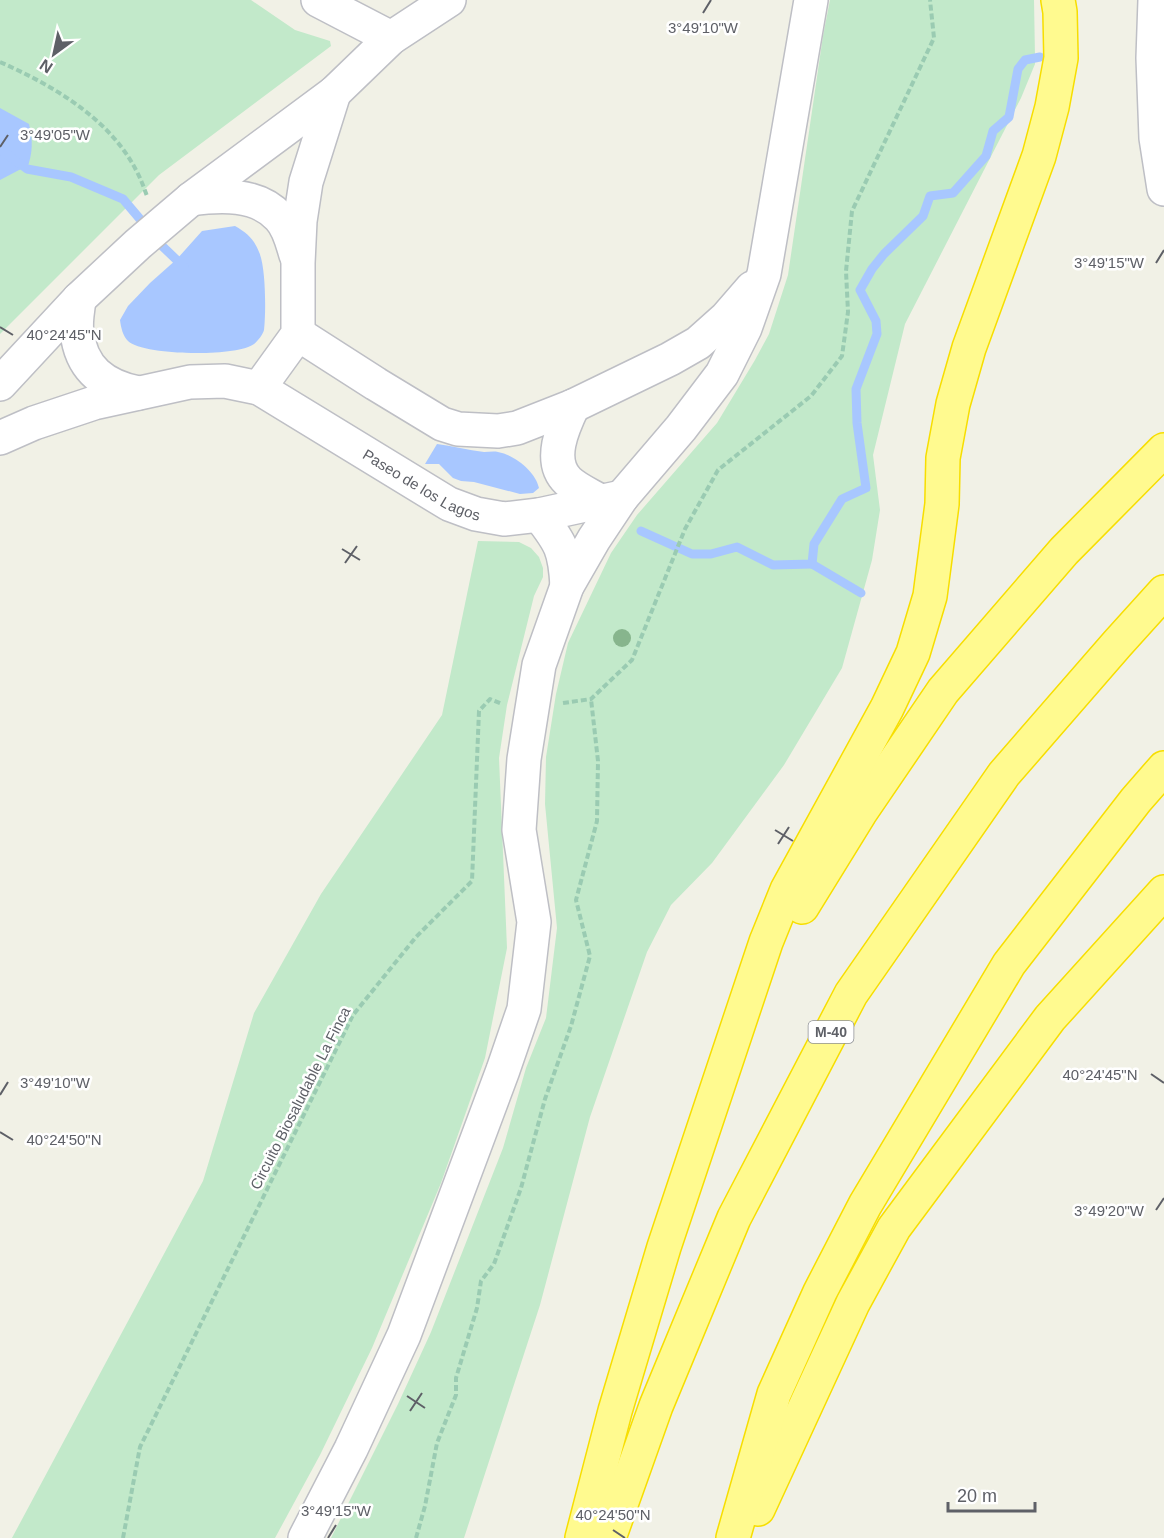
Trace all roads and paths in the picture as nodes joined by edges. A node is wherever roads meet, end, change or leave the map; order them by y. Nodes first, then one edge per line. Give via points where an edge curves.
1 (318, 0) edge
2 (449, 0) edge
3 (811, 0) edge
4 (930, 0) edge
5 (1058, 0) edge
6 (1155, 0) edge
7 (391, 38) junction
8 (0, 62) edge
9 (334, 93) junction
10 (1164, 189) edge
11 (147, 197) dead end
12 (191, 199) junction
13 (298, 263) junction
14 (764, 274) junction
15 (79, 299) junction
16 (298, 333) junction
17 (666, 361) junction
18 (0, 384) edge
19 (259, 388) junction
20 (138, 393) junction
21 (699, 404) junction
22 (573, 406) junction
23 (0, 438) edge
24 (1164, 450) edge
25 (611, 499) junction
26 (539, 515) junction
27 (567, 586) junction
28 (1164, 592) edge
29 (591, 699) junction
30 (532, 708) junction
31 (1164, 768) edge
32 (1164, 892) edge
33 (736, 1034) junction
34 (123, 1538) edge
35 (305, 1538) edge
36 (416, 1538) edge
37 (582, 1538) edge
38 (609, 1538) edge
39 (733, 1538) edge
40 (744, 1538) edge

1 - 7 street
2 - 7 street
3 - 14 street
4 - 29 path via 934,39 852,211 846,271 849,312 842,356 811,396 718,470 685,529 632,660
5 - 33 highway via 1061,58 1052,107 1039,156 969,348 953,404 943,458 942,504 930,596 913,653 888,708 787,890
6 - 10 street via 1156,138
7 - 9 street
8 - 11 path via 74,101 118,142
9 - 12 street
9 - 13 street via 306,182
12 - 13 street via 220,195 266,207 279,217 291,236
12 - 15 street
13 - 16 street
14 - 17 street via 698,343
14 - 21 street via 745,328 722,374
15 - 18 street
15 - 20 street, Paseo de los Lagos via 76,331 81,353 91,370 118,389
16 - 19 street
16 - 22 street via 375,384 442,424 458,429 518,428
17 - 21 street via 687,375 698,390
17 - 22 street
19 - 20 street, Paseo de los Lagos via 225,381 190,382
19 - 26 street, Paseo de los Lagos via 449,504 504,519
20 - 23 street, Paseo de los Lagos via 94,403
21 - 25 street
22 - 25 street via 561,430 557,449 560,466 567,480
24 - 33 highway via 1064,551 943,691 860,813 795,919
25 - 26 street, Paseo de los Lagos
25 - 27 street
26 - 27 street via 566,558
27 - 30 street via 539,665
28 - 38 highway, M-40 via 1004,774 851,994 735,1218 656,1406
29 - 30 path, Circuito Biosaludable La Finca
29 - 36 path via 598,761 597,821 576,900 590,956 521,1188 494,1264 481,1281 456,1378 456,1395 437,1443
30 - 34 path, Circuito Biosaludable La Finca via 490,699 478,711 472,880 416,937 353,1015 140,1447
30 - 35 street via 519,830 534,922 524,1009 404,1335
31 - 39 highway via 1009,964 865,1205 774,1394
32 - 40 highway via 1050,1018 894,1228 853,1303
33 - 37 highway via 664,1247

